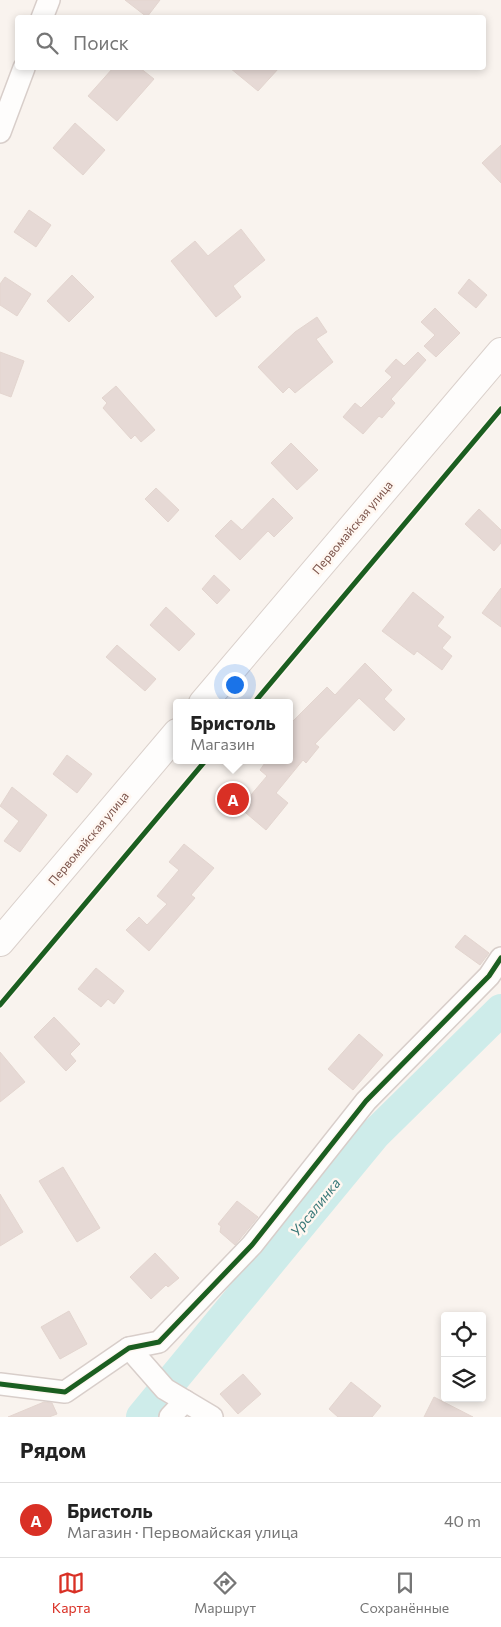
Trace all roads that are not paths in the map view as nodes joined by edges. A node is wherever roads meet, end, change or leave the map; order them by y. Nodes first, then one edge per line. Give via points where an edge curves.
1 (49, 0) edge
2 (43, 15) edge
3 (23, 70) edge
4 (0, 132) edge
5 (501, 352) edge
6 (206, 699) edge
7 (173, 738) edge
8 (0, 942) edge
9 (501, 958) edge
10 (129, 1348) junction
11 (0, 1384) edge
12 (185, 1401) junction
13 (170, 1417) edge
14 (212, 1417) edge

1 - 2 street
3 - 4 street
5 - 6 main road, Первомайская улица
7 - 8 main road, Первомайская улица
9 - 10 street via 489,976 366,1101 245,1252 159,1342
10 - 11 street via 65,1392
10 - 12 street via 165,1389
12 - 13 street
12 - 14 street

